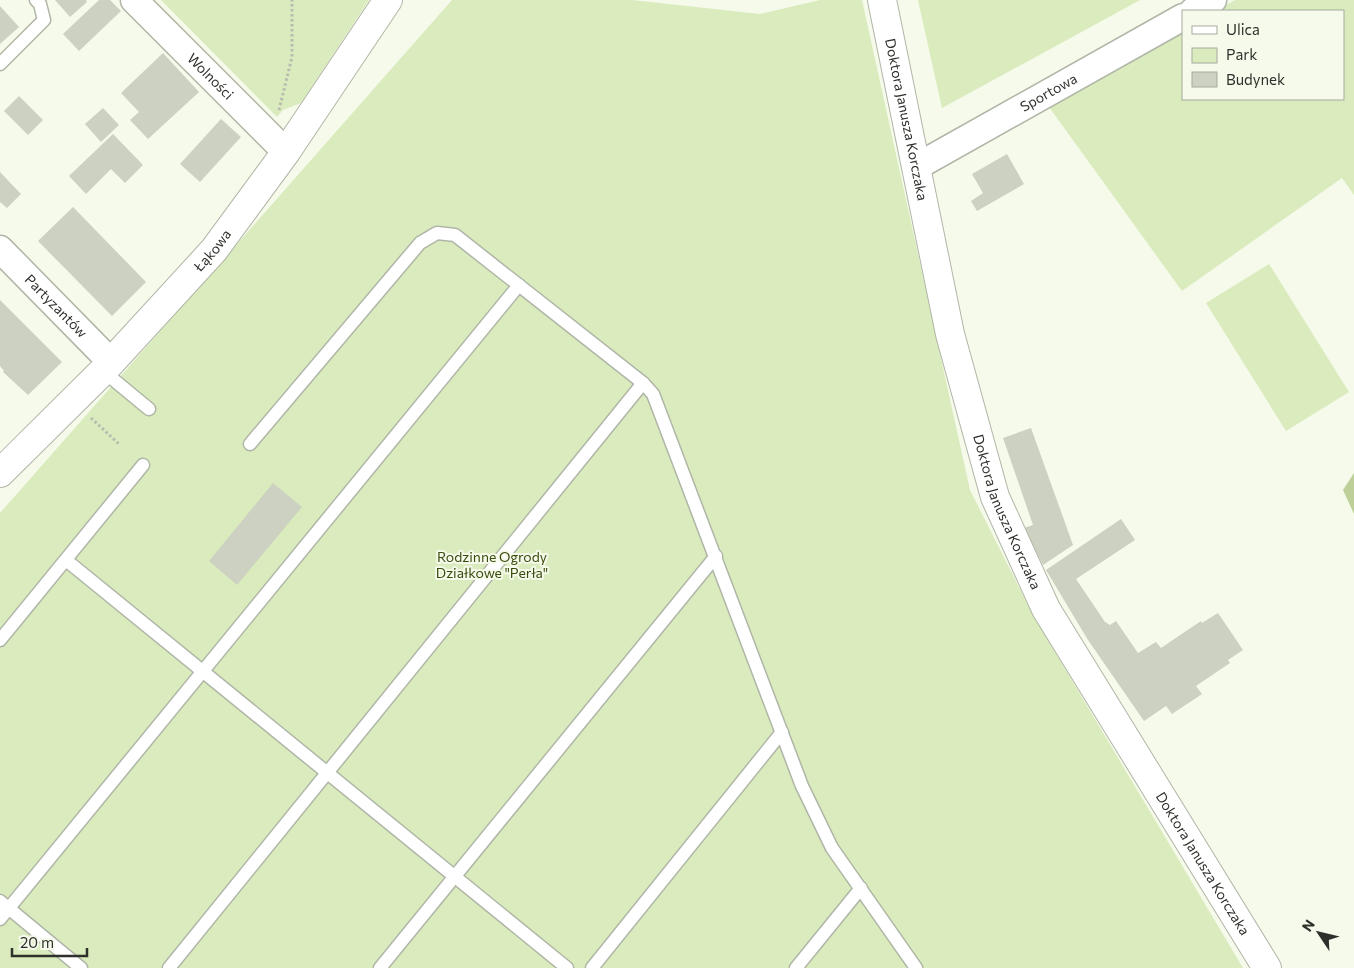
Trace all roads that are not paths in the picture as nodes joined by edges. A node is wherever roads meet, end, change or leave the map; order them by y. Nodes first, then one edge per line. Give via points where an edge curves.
1 (36, 0) edge
2 (134, 0) edge
3 (388, 0) edge
4 (882, 0) edge
5 (1213, 0) edge
6 (1195, 10) edge
7 (1182, 18) edge
8 (0, 64) edge
9 (286, 152) junction
10 (916, 167) junction
11 (0, 249) edge
12 (519, 285) junction
13 (107, 367) junction
14 (643, 383) junction
15 (149, 409) dead end
16 (250, 444) dead end
17 (143, 465) dead end
18 (0, 473) edge
19 (716, 556) junction
20 (66, 560) junction
21 (0, 640) edge
22 (203, 670) junction
23 (782, 732) junction
24 (328, 772) junction
25 (455, 876) junction
26 (861, 888) junction
27 (4, 905) edge
28 (0, 919) edge
29 (81, 968) edge
30 (169, 968) edge
31 (380, 968) edge
32 (567, 968) edge
33 (592, 968) edge
34 (796, 968) edge
35 (916, 968) edge
36 (1267, 968) edge

1 - 8 lane via 44,20
2 - 9 street, Wolności
3 - 9 street, Łąkowa
4 - 10 street, Doktora Janusza Korczaka
5 - 6 street
7 - 10 street, Sportowa
9 - 13 street, Łąkowa via 214,250
10 - 36 street, Doktora Janusza Korczaka via 950,334 995,497 1046,609
11 - 13 street, Partyzantów
12 - 14 lane
12 - 16 lane via 455,235 436,233 420,243
12 - 22 lane
13 - 15 lane
13 - 18 street, Łąkowa
14 - 19 lane via 662,412
14 - 24 lane
17 - 20 lane
19 - 23 lane
19 - 25 lane
20 - 21 lane
20 - 22 lane
22 - 24 lane
22 - 27 lane
23 - 26 lane via 802,786 832,848
23 - 33 lane
24 - 25 lane
24 - 30 lane
25 - 31 lane
25 - 32 lane
26 - 34 lane
26 - 35 lane
27 - 28 lane
27 - 29 lane

